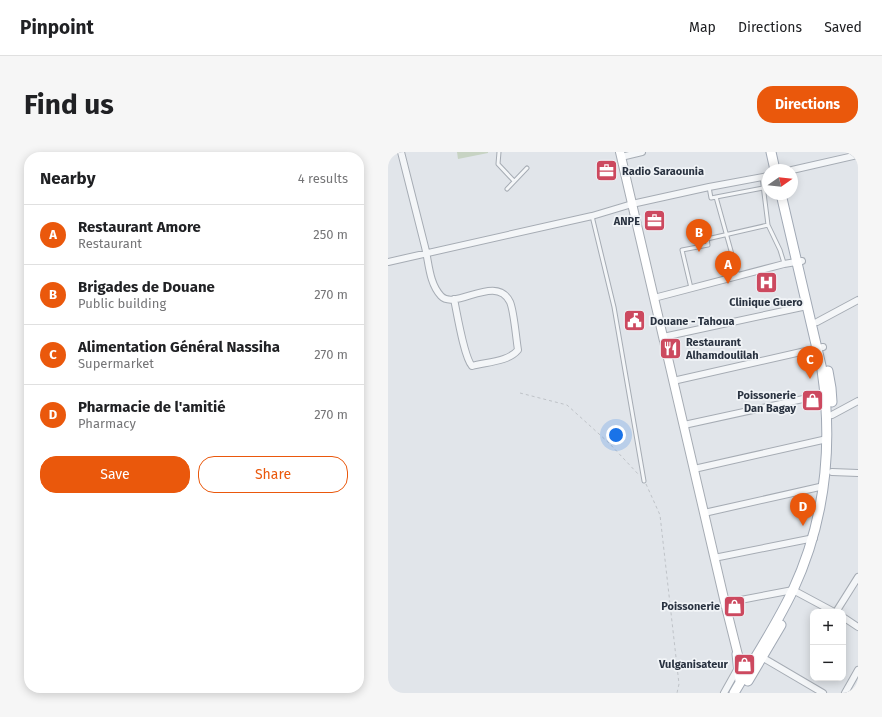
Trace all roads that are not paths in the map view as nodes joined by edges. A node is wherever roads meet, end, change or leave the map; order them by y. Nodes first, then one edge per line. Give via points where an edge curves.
1 (401, 152) edge
2 (499, 152) edge
3 (642, 152) edge
4 (771, 152) edge
5 (777, 152) edge
6 (840, 152) edge
7 (621, 154) edge
8 (858, 155) edge
9 (842, 159) junction
10 (774, 164) edge
11 (780, 164) edge
12 (527, 168) dead end
13 (798, 169) edge
14 (762, 177) edge
15 (514, 182) junction
16 (709, 187) junction
17 (762, 188) edge
18 (507, 189) dead end
19 (716, 197) junction
20 (765, 200) edge
21 (783, 200) edge
22 (788, 200) edge
23 (632, 204) junction
24 (592, 216) junction
25 (768, 225) junction
26 (726, 234) junction
27 (426, 253) junction
28 (388, 262) edge
29 (799, 262) junction
30 (784, 264) junction
31 (738, 276) junction
32 (691, 288) junction
33 (654, 298) junction
34 (454, 299) dead end
35 (858, 300) edge
36 (807, 306) junction
37 (817, 322) junction
38 (663, 338) junction
39 (820, 347) junction
40 (673, 381) junction
41 (826, 394) junction
42 (858, 401) edge
43 (832, 415) junction
44 (684, 425) junction
45 (827, 439) junction
46 (694, 469) junction
47 (832, 472) junction
48 (858, 473) edge
49 (644, 481) road end
50 (824, 486) junction
51 (704, 513) junction
52 (814, 538) junction
53 (714, 558) junction
54 (858, 577) edge
55 (796, 592) junction
56 (725, 603) junction
57 (829, 609) edge
58 (837, 609) edge
59 (846, 619) edge
60 (858, 627) edge
61 (737, 654) joint
62 (759, 656) junction
63 (858, 670) edge
64 (743, 676) junction
65 (724, 693) edge
66 (734, 693) edge
67 (741, 693) edge
68 (824, 693) edge
69 (845, 693) edge

1 - 27 street
2 - 15 lane via 498,164
3 - 7 street
4 - 10 main road
5 - 11 main road
6 - 9 street
7 - 23 street
8 - 9 street
9 - 13 street
12 - 15 lane
14 - 16 street
15 - 18 lane
16 - 19 lane via 712,198
16 - 23 street
17 - 19 lane
19 - 26 lane
20 - 25 lane
21 - 29 main road
22 - 29 main road
23 - 24 street
23 - 33 street
24 - 27 street
24 - 49 lane via 614,306
25 - 26 lane
25 - 30 lane
26 - 31 lane
26 - 32 lane via 707,239 708,245 682,250
27 - 28 street
27 - 34 street via 429,273 435,289 442,297 448,300 495,290 505,294 510,303 518,350 515,354 472,366 468,361
29 - 30 street
29 - 36 main road
29 - 37 main road
30 - 31 street
31 - 32 street
32 - 33 street
33 - 38 street
35 - 37 street
36 - 38 street
36 - 39 main road
37 - 39 main road
38 - 40 street
39 - 40 street
39 - 41 main road
39 - 43 main road via 831,388
40 - 44 street
41 - 44 street
41 - 45 main road
42 - 43 street
43 - 47 main road
44 - 46 street
45 - 46 street
45 - 50 main road
46 - 51 street
47 - 48 street
47 - 55 main road via 819,539
50 - 51 street
50 - 52 main road
51 - 53 street
52 - 53 street
52 - 55 main road
53 - 56 street
54 - 58 street
55 - 56 street
55 - 57 street
55 - 62 main road
56 - 61 street
59 - 60 street
61 - 64 main road
62 - 64 main road
62 - 68 street
63 - 69 street
64 - 65 street
64 - 66 main road
64 - 67 main road

